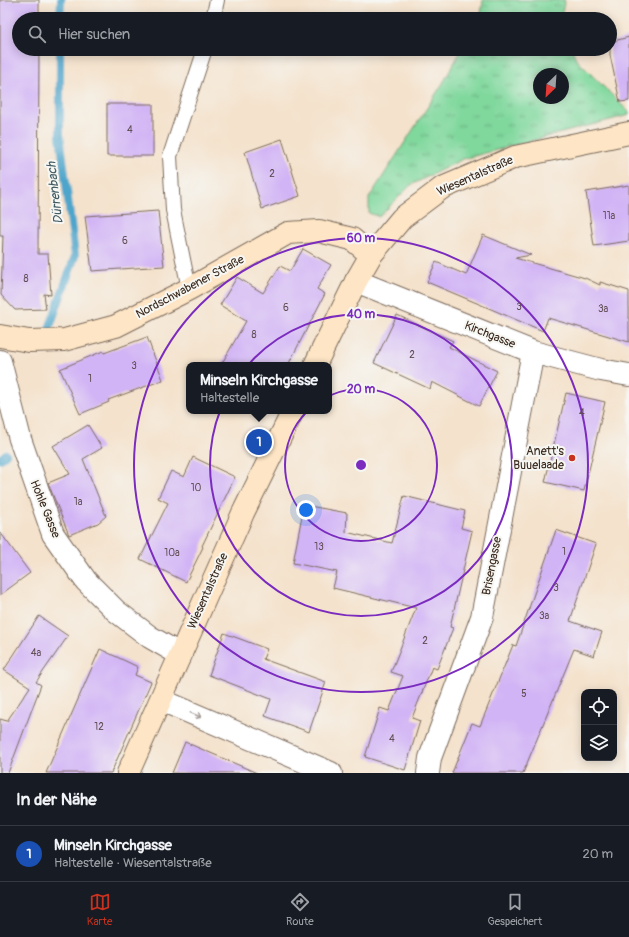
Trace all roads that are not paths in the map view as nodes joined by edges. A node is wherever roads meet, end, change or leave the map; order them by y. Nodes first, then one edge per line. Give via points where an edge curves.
1 (217, 0) edge
2 (214, 12) edge
3 (203, 56) edge
4 (629, 133) edge
5 (371, 255) junction
6 (356, 281) junction
7 (189, 289) junction
8 (0, 336) edge
9 (533, 352) junction
10 (0, 361) edge
11 (316, 362) edge
12 (629, 375) edge
13 (291, 414) edge
14 (180, 654) junction
15 (160, 700) junction
16 (128, 773) edge
17 (331, 773) edge
18 (428, 773) edge

1 - 2 lane
3 - 7 lane via 170,156 173,210
4 - 5 street, Wiesentalstraße via 514,157 442,188 402,218
5 - 6 street, Wiesentalstraße
5 - 7 street, Nordschwabener Straße via 352,239 319,231 288,233
6 - 9 street, Kirchgasse
6 - 11 street, Wiesentalstraße
7 - 8 street, Nordschwabener Straße via 116,326 64,340 29,341
9 - 12 street, Kirchgasse
9 - 18 street, Brisengasse via 482,617 430,758
10 - 14 street, Hohle Gasse via 20,439 53,534 86,580 116,611 150,637
13 - 14 street, Wiesentalstraße via 242,513
14 - 15 street, Wiesentalstraße
15 - 16 street, Wiesentalstraße
15 -> 17 street

